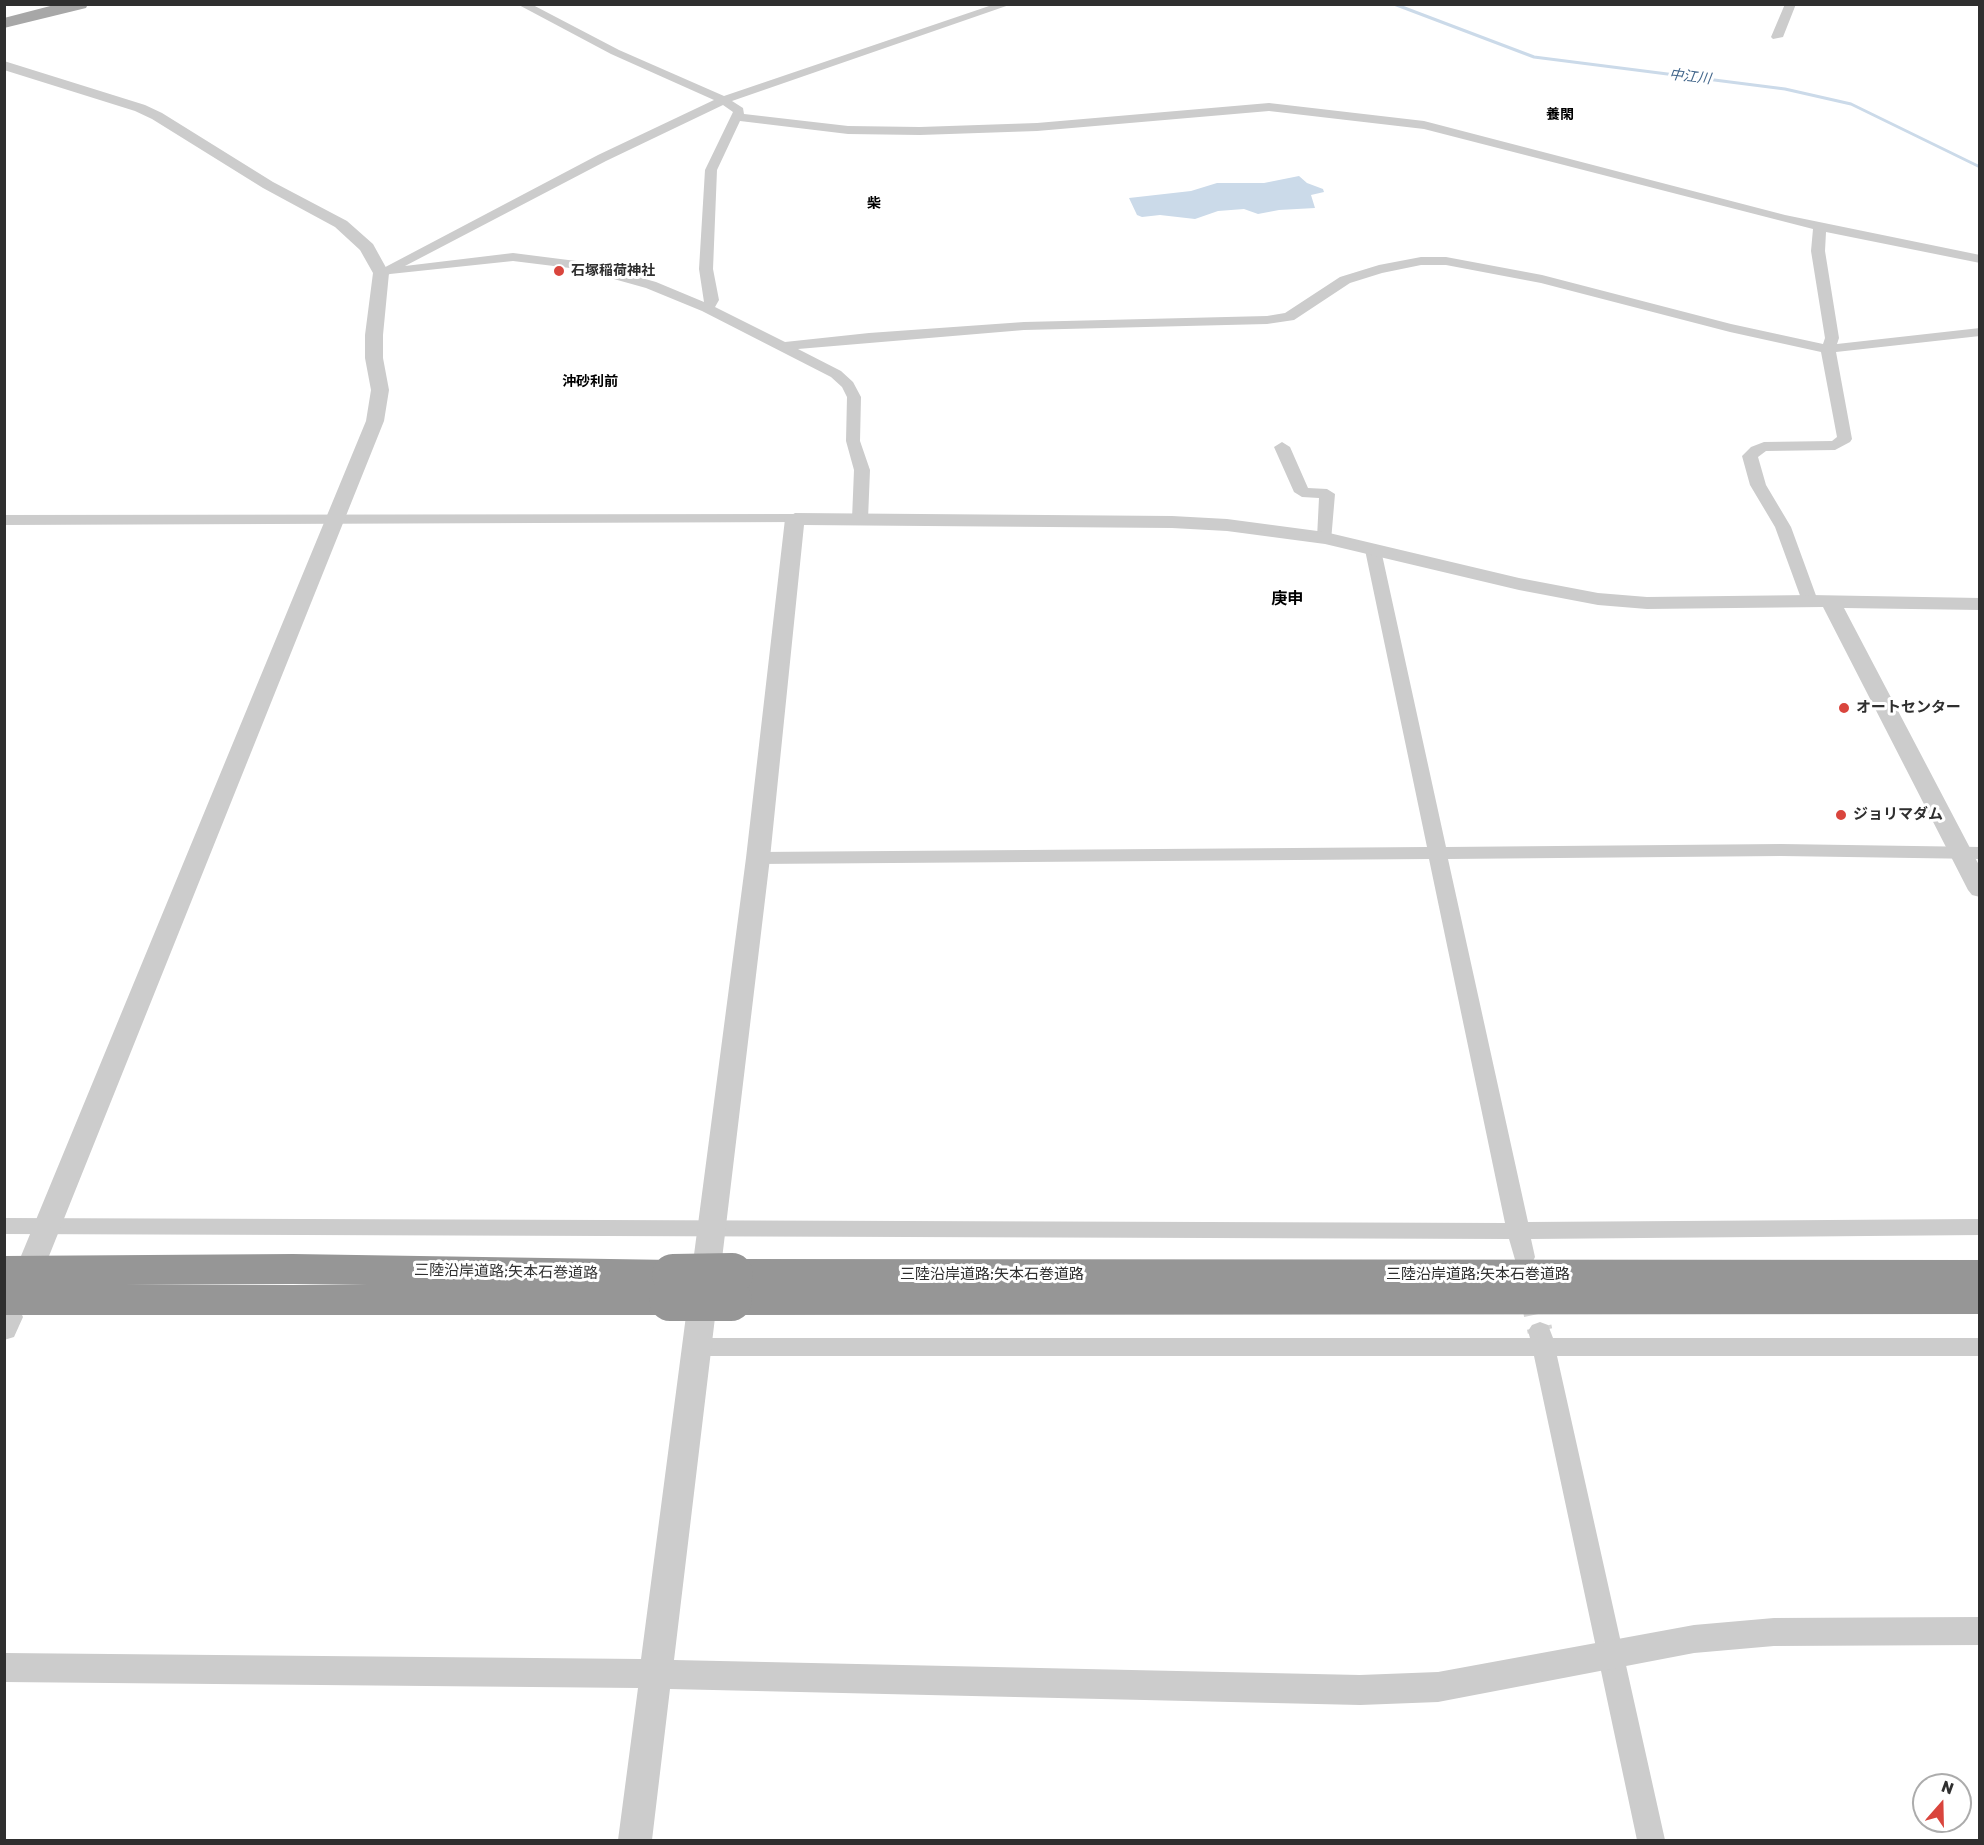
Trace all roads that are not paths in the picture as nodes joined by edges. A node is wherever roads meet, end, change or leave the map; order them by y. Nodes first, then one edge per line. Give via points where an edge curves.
1 (80, 4) edge
2 (522, 4) edge
3 (1007, 4) edge
4 (1791, 4) edge
5 (4, 23) edge
6 (1778, 37) dead end
7 (4, 64) edge
8 (723, 100) junction
9 (738, 117) junction
10 (1820, 227) junction
11 (1980, 259) edge
12 (381, 273) junction
13 (707, 308) junction
14 (1980, 332) edge
15 (781, 347) junction
16 (1828, 349) junction
17 (1282, 447) dead end
18 (335, 519) junction
19 (795, 519) junction
20 (860, 519) junction
21 (4, 520) edge
22 (1325, 538) junction
23 (1373, 550) junction
24 (1820, 602) junction
25 (1980, 604) edge
26 (1970, 853) edge
27 (1438, 854) junction
28 (758, 858) junction
29 (1980, 890) edge
30 (4, 1226) edge
31 (47, 1227) junction
32 (1980, 1227) edge
33 (711, 1230) junction
34 (1518, 1231) junction
35 (1524, 1257) dead end
36 (20, 1264) edge
37 (1980, 1275) edge
38 (672, 1287) junction
39 (732, 1287) junction
40 (1980, 1299) edge
41 (6, 1316) edge
42 (1541, 1338) junction
43 (696, 1347) junction
44 (1980, 1347) edge
45 (1980, 1630) edge
46 (1610, 1656) junction
47 (4, 1667) edge
48 (655, 1674) junction
49 (635, 1840) edge
50 (1651, 1840) edge

1 - 5 main road
2 - 8 street via 615,52
3 - 8 street
4 - 6 street
7 - 12 street via 157,116 268,185 340,224 367,247
8 - 9 street via 735,106
8 - 12 street
9 - 10 street via 848,130 911,132 1293,108 1424,125
9 - 13 street via 711,170 706,268 712,300
10 - 11 street
10 - 16 street via 1818,251 1832,338
12 - 13 street via 513,257 550,260 651,285
12 - 18 street via 374,335 380,390 375,421
13 - 15 street
14 - 16 street
15 - 16 street via 1024,326 1267,320 1289,317 1345,280 1421,261 1446,261 1542,279
15 - 20 street via 836,375 854,397 853,441 862,470
16 - 24 street via 1845,439 1842,443 1764,447 1750,456 1758,485 1784,527
17 - 22 street via 1302,492 1327,494
18 - 19 street
18 - 21 street
18 - 31 street
19 - 20 street
19 - 28 street
20 - 22 street via 1172,522
22 - 23 street
23 - 24 street via 1598,599 1647,603
23 - 27 street
24 - 25 street
24 - 26 street
26 - 27 street via 1781,850
26 - 29 street
27 - 28 street
27 - 34 street
28 - 33 street
30 - 31 street
31 - 33 street
31 - 36 street
32 - 34 street
33 - 34 street
33 - 43 street
34 - 35 street
36 - 38 highway, 三陸沿岸道路;矢本石巻道路 via 293,1269
37 - 39 highway, 三陸沿岸道路;矢本石巻道路
38 - 39 highway, 三陸沿岸道路;矢本石巻道路, bridge
38 - 41 highway, 三陸沿岸道路;矢本石巻道路
39 - 40 highway, 三陸沿岸道路;矢本石巻道路
42 - 43 street
42 - 44 street
42 - 46 street
43 - 48 street
45 - 46 street via 1774,1632 1694,1639
46 - 48 street via 1438,1687 1360,1690
46 - 50 street
47 - 48 street
48 - 49 street

